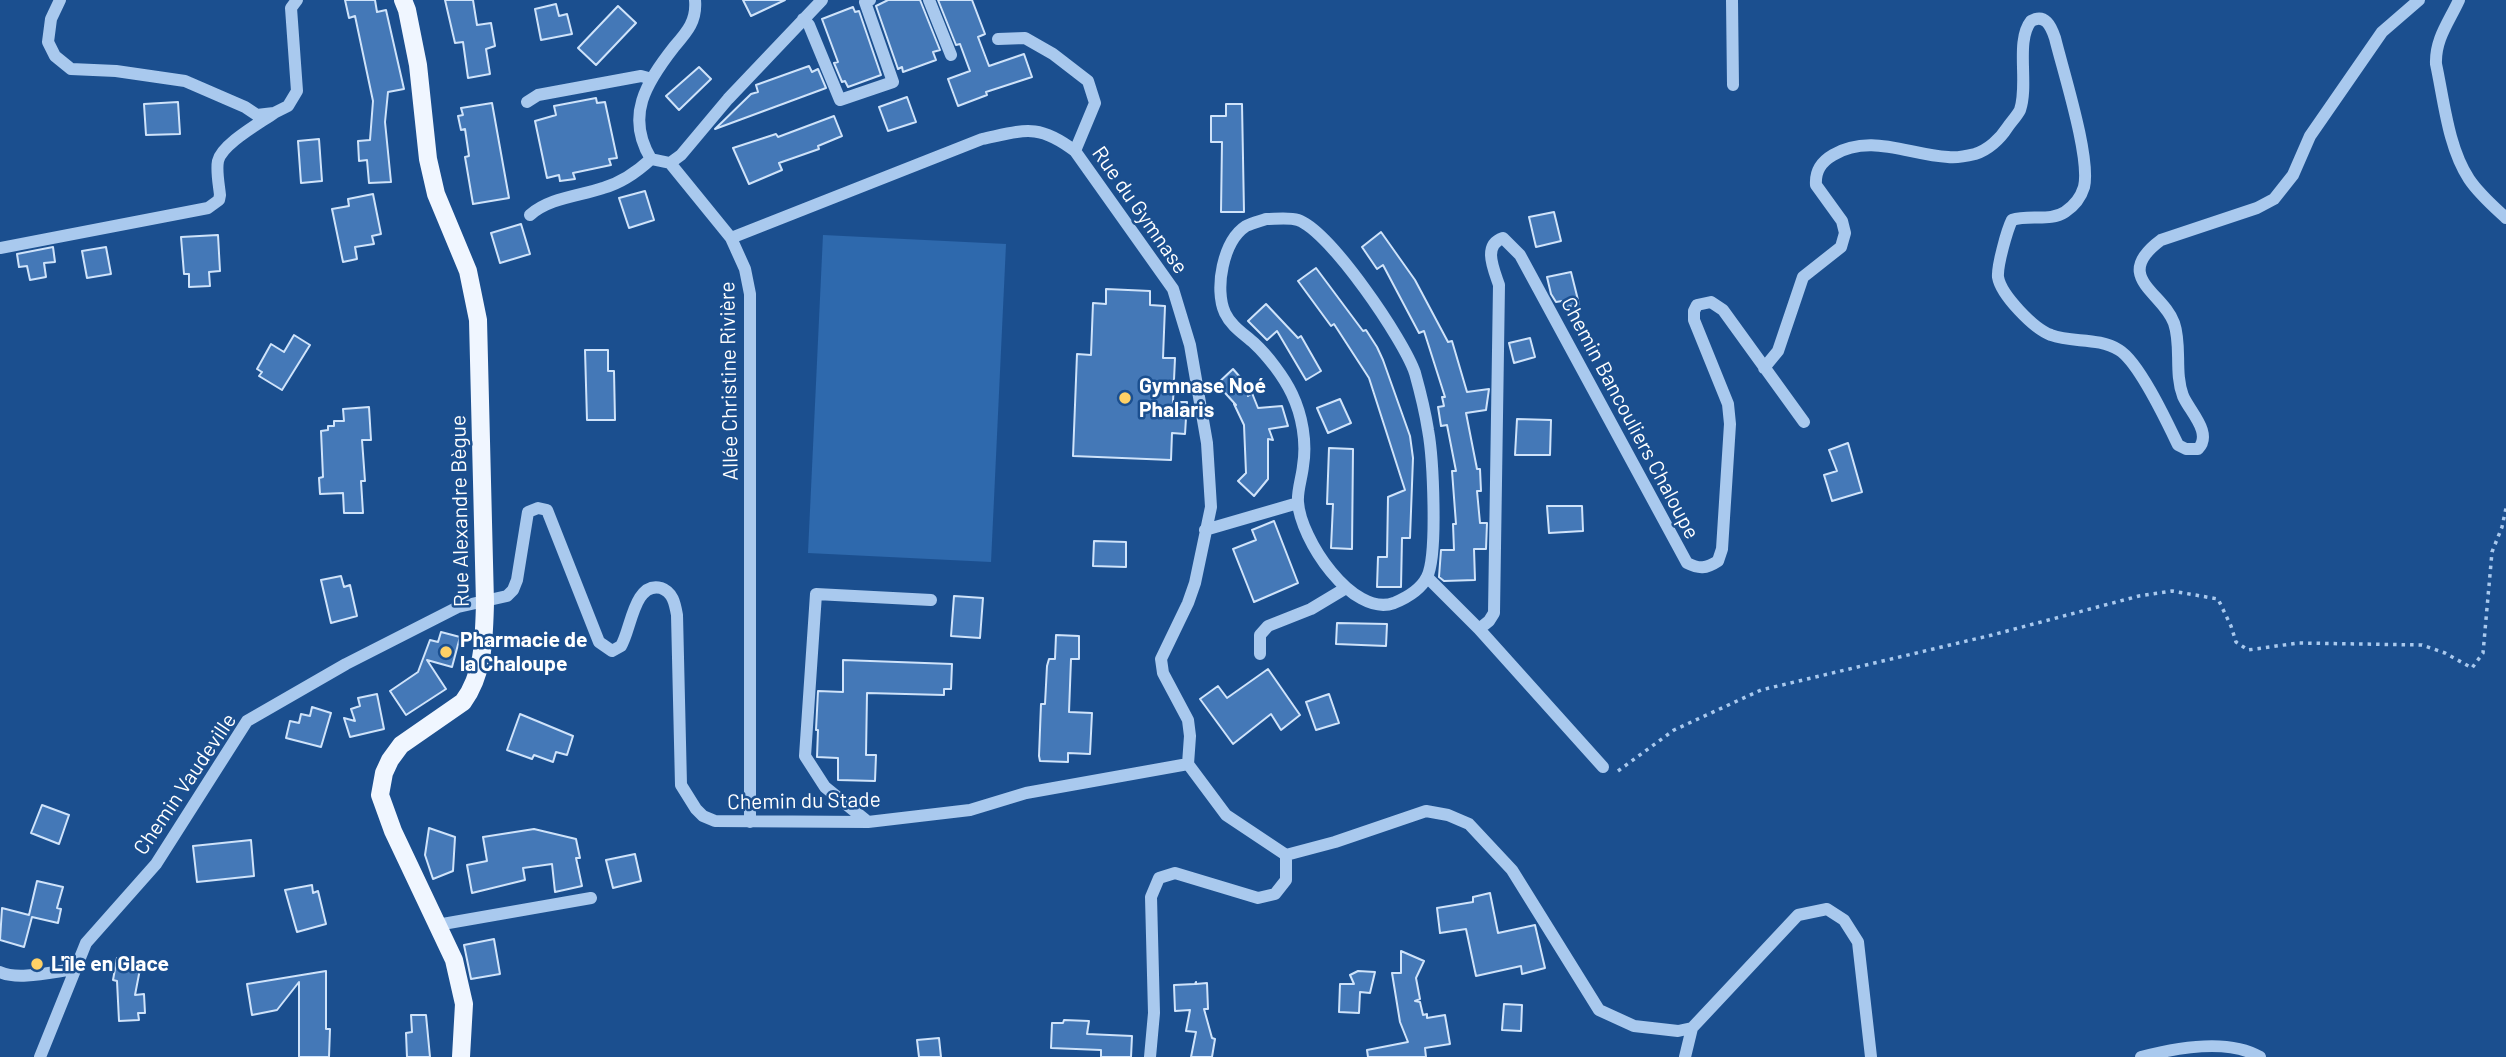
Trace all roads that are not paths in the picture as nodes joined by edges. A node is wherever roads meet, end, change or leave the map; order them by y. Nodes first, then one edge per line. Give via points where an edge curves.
1 (60, 0) edge
2 (297, 0) edge
3 (403, 0) edge
4 (695, 0) edge
5 (822, 0) edge
6 (870, 0) edge
7 (929, 0) edge
8 (1732, 0) edge
9 (2418, 0) edge
10 (2459, 0) edge
11 (803, 19) junction
12 (998, 38) dead end
13 (951, 55) dead end
14 (652, 79) junction
15 (1733, 85) dead end
16 (527, 102) dead end
17 (274, 113) junction
18 (1075, 151) junction
19 (651, 159) junction
20 (670, 163) junction
21 (530, 215) dead end
22 (2506, 218) edge
23 (731, 238) junction
24 (0, 248) edge
25 (1764, 368) junction
26 (1804, 422) dead end
27 (1298, 503) junction
28 (1205, 530) junction
29 (1427, 577) junction
30 (1346, 588) junction
31 (931, 600) dead end
32 (485, 603) junction
33 (1479, 629) junction
34 (1260, 654) dead end
35 (1188, 764) junction
36 (1603, 767) road end
37 (750, 822) junction
38 (868, 822) junction
39 (1286, 855) junction
40 (591, 898) dead end
41 (437, 925) junction
42 (76, 969) junction
43 (0, 972) edge
44 (1692, 1028) junction
45 (40, 1057) edge
46 (461, 1057) edge
47 (1150, 1057) edge
48 (1685, 1057) edge
49 (1871, 1057) edge
50 (2141, 1057) edge
51 (2260, 1057) edge

1 - 17 street via 48,42 55,57 71,69 185,81 257,115
2 - 17 street via 291,8 297,91 288,106
3 - 32 main road, Rue Alexandre Bègue via 418,65 436,194 468,271 478,320
4 - 14 street via 693,24
5 - 11 street
6 - 11 street via 865,2 893,82 840,100
7 - 13 street
8 - 15 street
9 - 25 street via 2382,32 2310,136 2293,175 2274,199 2161,240 2144,257 2140,272 2144,286 2171,314 2177,332 2177,372 2183,396 2200,424 2203,437 2198,449 2178,444 2135,366 2120,350 2036,328 1998,277 2012,220 2064,214 2085,185 2085,161 2055,38 2051,27 2039,18 2031,21 2024,33 2020,111 1999,139 1977,153 1949,158 1867,145 1825,160 1817,171 1816,186 1842,221 1841,247 1803,277 1778,351
10 - 22 street via 2435,52 2440,84 2467,176
11 - 20 street
12 - 18 street via 1025,38 1088,81 1095,103
14 - 16 street via 640,76 538,94
14 - 19 street via 637,121 641,143
17 - 24 street via 221,154 219,200 208,208
18 - 23 street, Rue du Gymnase via 1037,130 982,139
18 - 28 street, Rue du Gymnase via 1173,289 1190,345 1207,443 1211,507
19 - 20 street
19 - 21 street via 607,187 540,206
20 - 23 street, Allée Christine Rivière
23 - 37 street, Allée Christine Rivière via 746,269 750,294
25 - 26 street
25 - 33 street, Chemin Bancouliers Chaloupe via 1723,310 1711,302 1697,305 1694,320 1728,404 1730,424 1722,549 1718,561 1697,568 1687,562 1672,538 1520,255 1503,238 1492,245 1490,256 1499,285 1494,613
27 - 28 street
27 - 29 street via 1304,433 1292,393 1225,312 1221,290 1230,243 1246,226 1266,219 1297,219 1321,235 1380,309 1414,371 1429,431 1434,544
27 - 30 street via 1324,565
28 - 35 street via 1195,583 1161,659 1163,674 1188,720
29 - 30 street via 1416,591 1392,604 1370,603
29 - 33 street
30 - 34 street via 1311,609 1268,626 1260,635
31 - 38 street via 816,594 805,756 825,788
32 - 37 street, Chemin du Stade via 513,590 528,512 538,508 547,510 599,642 606,648 612,651 621,646 643,592 650,588 669,592 677,615 681,785 703,816
32 - 41 main road, Rue Alexandre Bègue via 477,680 463,702 401,745 387,766 380,795
32 - 42 street, Chemin Vaudeville via 458,607 247,721 156,864 86,943
33 - 36 street
35 - 38 street, Chemin du Stade via 1026,793 970,810
35 - 39 street via 1226,816
37 - 38 street, Chemin du Stade
39 - 44 street via 1426,811 1448,815 1469,824 1512,870 1599,1010 1634,1026
39 - 47 street via 1286,880 1275,894 1258,898 1175,873 1159,878 1151,897 1154,1013
40 - 41 street
41 - 46 main road, Rue Alexandre Bègue via 454,960 464,1004
42 - 43 street via 32,975
42 - 45 street, Chemin Vaudeville
44 - 48 street
44 - 49 street via 1798,915 1827,909 1844,920 1858,942
50 - 51 street via 2207,1045

